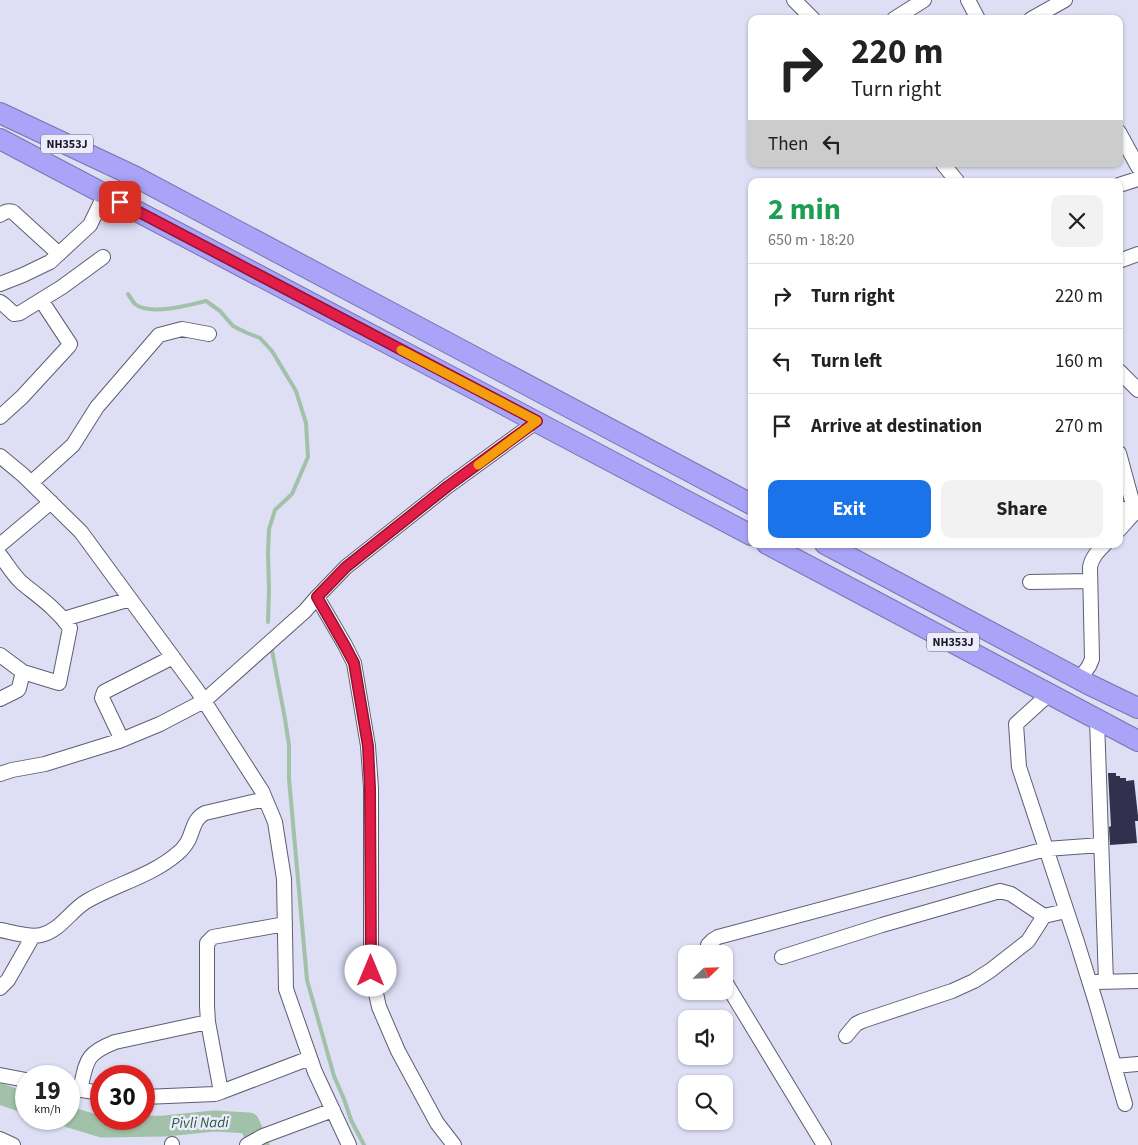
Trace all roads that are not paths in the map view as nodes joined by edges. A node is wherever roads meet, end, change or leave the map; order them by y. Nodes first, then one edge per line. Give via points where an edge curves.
1 (794, 0) edge
2 (924, 0) edge
3 (968, 0) edge
4 (1065, 0) edge
5 (1053, 9) edge
6 (809, 15) edge
7 (900, 15) edge
8 (976, 15) edge
9 (1040, 15) edge
10 (0, 113) edge
11 (0, 139) edge
12 (1123, 140) edge
13 (945, 167) edge
14 (1138, 168) edge
15 (955, 178) edge
16 (1138, 179) edge
17 (1123, 184) edge
18 (113, 198) junction
19 (0, 215) edge
20 (59, 254) junction
21 (1138, 254) edge
22 (102, 257) dead end
23 (1123, 260) edge
24 (0, 284) edge
25 (40, 300) junction
26 (0, 302) edge
27 (209, 334) dead end
28 (1123, 375) edge
29 (1138, 390) edge
30 (0, 417) edge
31 (533, 419) junction
32 (0, 456) edge
33 (1123, 466) edge
34 (31, 483) junction
35 (51, 502) junction
36 (748, 502) edge
37 (1123, 509) edge
38 (1137, 513) edge
39 (1123, 526) edge
40 (748, 533) edge
41 (0, 545) edge
42 (775, 548) edge
43 (832, 548) edge
44 (1101, 548) edge
45 (0, 555) edge
46 (1090, 581) junction
47 (1030, 582) dead end
48 (317, 597) junction
49 (130, 600) junction
50 (64, 619) junction
51 (0, 655) edge
52 (172, 657) junction
53 (23, 672) junction
54 (1079, 680) junction
55 (1049, 694) junction
56 (0, 699) edge
57 (204, 701) junction
58 (1138, 708) edge
59 (1097, 720) junction
60 (122, 740) junction
61 (1138, 741) edge
62 (0, 774) edge
63 (265, 799) junction
64 (1101, 845) junction
65 (1046, 849) junction
66 (1066, 910) junction
67 (1044, 916) junction
68 (285, 924) junction
69 (0, 930) edge
70 (33, 936) junction
71 (708, 945) edge
72 (782, 957) dead end
73 (1138, 980) edge
74 (1106, 982) junction
75 (1090, 983) junction
76 (0, 988) edge
77 (733, 995) edge
78 (208, 1022) junction
79 (846, 1036) dead end
80 (310, 1058) junction
81 (1138, 1064) edge
82 (1114, 1066) junction
83 (0, 1075) edge
84 (80, 1076) edge
85 (15, 1078) edge
86 (222, 1092) junction
87 (155, 1097) edge
88 (1125, 1104) dead end
89 (333, 1110) junction
90 (0, 1139) edge
91 (248, 1144) edge
92 (13, 1145) edge
93 (350, 1145) edge
94 (454, 1145) edge
95 (824, 1145) edge

1 - 6 street
2 - 7 street
3 - 8 street
4 - 5 street
5 - 9 street
10 - 36 highway, NH353J via 134,176
11 - 18 highway, NH353J
12 - 14 street
13 - 15 street
16 - 17 street
18 - 20 street via 90,226
18 - 31 highway, NH353J
19 - 20 street via 6,211 13,212
20 - 24 street via 50,262
21 - 23 street
22 - 25 street
25 - 26 street via 17,314
25 - 30 street via 70,345
27 - 34 street via 182,329 159,334 97,407 73,444
28 - 29 street
31 - 40 highway, NH353J
31 - 48 street via 346,567
32 - 34 street
33 - 38 street
34 - 35 street
35 - 41 street
35 - 49 street via 81,532
37 - 38 street
38 - 39 street
42 - 55 highway, NH353J
43 - 54 highway, NH353J
44 - 46 street via 1091,560
45 - 50 street via 20,582
46 - 47 street
46 - 54 street via 1092,659
48 - 57 street
48 - 94 street via 354,663 368,746 371,971 379,1007 398,1052
49 - 50 street
49 - 52 street
50 - 53 street via 70,628 60,682
51 - 53 street
52 - 57 street
52 - 60 street via 102,694
53 - 56 street via 18,690
54 - 58 highway, NH353J
55 - 59 highway, NH353J
55 - 65 street via 1016,724 1019,767
57 - 60 street
57 - 63 street
59 - 61 highway, NH353J
59 - 64 street
60 - 62 street
63 - 68 street via 275,822 284,878
63 - 70 street via 201,815 184,847 172,857 155,869 87,901 50,931
64 - 65 street
64 - 74 street
65 - 66 street
65 - 71 street via 718,937
66 - 67 street
66 - 75 street
67 - 72 street via 1011,894 1000,892
67 - 79 street via 1028,941 974,981 862,1021
68 - 78 street via 213,937 207,942
68 - 80 street via 286,989
69 - 70 street
70 - 76 street
73 - 74 street
74 - 75 street
75 - 82 street
77 - 95 street
78 - 84 street via 104,1046 94,1052
78 - 86 street
80 - 86 street
80 - 89 street
81 - 82 street
82 - 88 street
83 - 85 street
86 - 87 street
89 - 91 street
89 - 93 street
90 - 92 street

